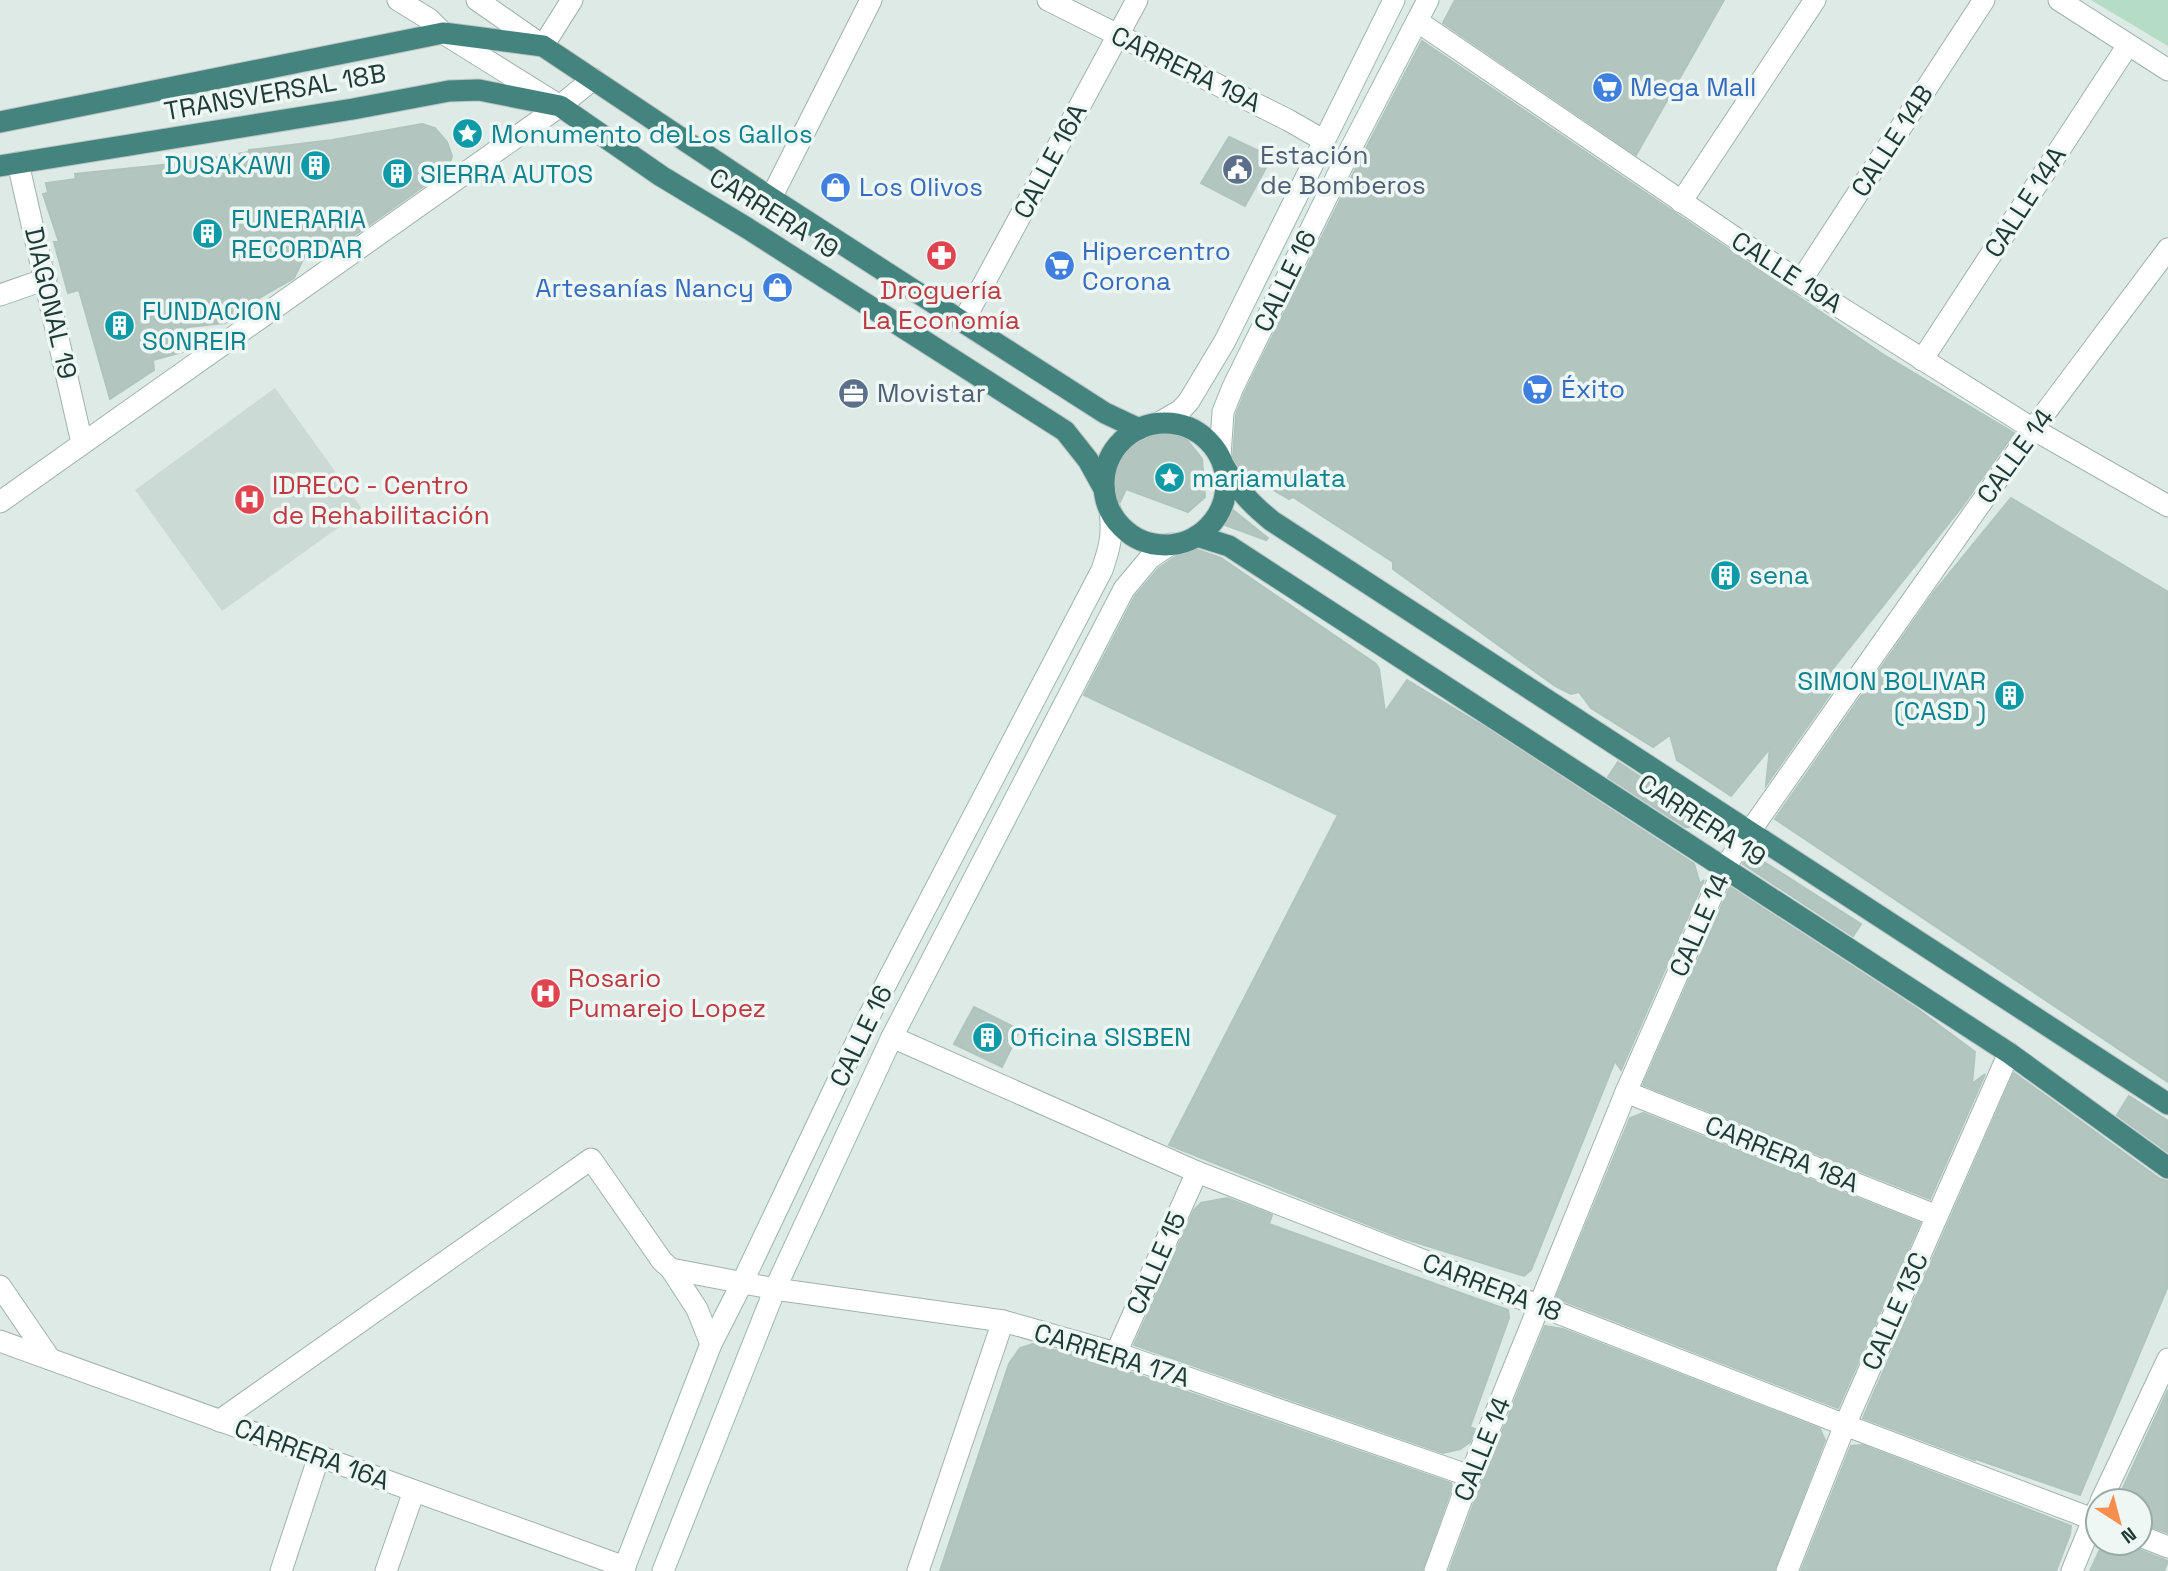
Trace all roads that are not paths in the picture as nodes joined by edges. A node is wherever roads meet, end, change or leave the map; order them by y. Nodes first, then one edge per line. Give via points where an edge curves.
1 (398, 0) edge
2 (477, 0) edge
3 (572, 0) edge
4 (871, 0) edge
5 (1048, 0) edge
6 (1137, 0) edge
7 (1394, 0) edge
8 (1428, 0) edge
9 (1815, 0) edge
10 (1983, 0) edge
11 (2059, 0) edge
12 (1417, 21) junction
13 (443, 33) junction
14 (1118, 35) junction
15 (2128, 45) junction
16 (544, 46) junction
17 (2168, 70) edge
18 (593, 79) junction
19 (560, 106) junction
20 (1, 119) edge
21 (1323, 140) junction
22 (9, 164) edge
23 (771, 198) junction
24 (1681, 202) junction
25 (2168, 249) edge
26 (46, 279) junction
27 (1800, 282) junction
28 (0, 295) edge
29 (963, 322) junction
30 (1922, 360) junction
31 (1149, 426) junction
32 (2033, 429) junction
33 (82, 443) junction
34 (1222, 461) junction
35 (1107, 499) junction
36 (0, 502) edge
37 (2168, 506) edge
38 (1197, 536) junction
39 (1171, 544) junction
40 (1749, 830) junction
41 (1724, 868) junction
42 (892, 1037) junction
43 (2009, 1053) junction
44 (1626, 1092) junction
45 (2168, 1104) edge
46 (2168, 1168) edge
47 (1197, 1172) junction
48 (1937, 1216) junction
49 (671, 1269) junction
50 (742, 1283) junction
51 (0, 1286) edge
52 (775, 1289) junction
53 (1539, 1306) junction
54 (1003, 1321) junction
55 (0, 1341) edge
56 (711, 1344) junction
57 (1116, 1353) junction
58 (50, 1359) junction
59 (2168, 1359) edge
60 (219, 1421) junction
61 (1845, 1425) junction
62 (319, 1457) junction
63 (1470, 1476) junction
64 (2109, 1487) edge
65 (414, 1491) junction
66 (2084, 1507) edge
67 (2084, 1543) edge
68 (624, 1569) edge
69 (668, 1569) edge
70 (281, 1571) edge
71 (386, 1571) edge
72 (918, 1571) edge
73 (1435, 1571) edge
74 (1787, 1571) edge
75 (2071, 1571) edge

1 - 13 street, CARRERA 19
2 - 16 street, CARRERA 19
3 - 16 street
4 - 23 street
5 - 14 street, CARRERA 19A
6 - 14 street, CALLE 16A
7 - 21 street, CALLE 16
8 - 12 street, CALLE 16
9 - 24 street
10 - 27 street, CALLE 14B
11 - 15 street
12 - 24 street, CALLE 19A
12 - 34 street, CALLE 16 via 1233,387 1223,412
13 - 16 highway, TRANSVERSAL 18B
13 - 19 street, CARRERA 19
13 - 20 highway, TRANSVERSAL 18B
14 - 21 street, CARRERA 19A
14 - 29 street, CALLE 16A
15 - 17 street
15 - 30 street, CALLE 14A
16 - 18 highway, CARRERA 19
18 - 19 street
18 - 23 highway, CARRERA 19
19 - 22 highway, TRANSVERSAL 18B via 479,90 449,91
19 - 33 street
19 - 35 highway, CARRERA 19 via 661,176 1065,431 1088,460
21 - 31 street, CALLE 16 via 1202,381 1181,410
22 - 26 street, DIAGONAL 19
23 - 29 highway, CARRERA 19
24 - 27 street, CALLE 19A
25 - 32 street, CALLE 14
26 - 28 street
26 - 33 street, DIAGONAL 19
27 - 30 street, CALLE 19A
29 - 31 highway, CARRERA 19 via 1105,413
30 - 32 street, CALLE 19A
31 - 34 highway via 1170,423 1190,428 1207,439
31 - 35 highway via 1122,441 1110,458 1104,479
32 - 37 street, CALLE 19A
32 - 40 street, CALLE 14
33 - 36 street
34 - 38 highway via 1226,489 1220,510
34 - 40 highway, CARRERA 19 via 1250,503 1272,521
35 - 39 highway via 1115,519 1130,534 1150,543
35 - 50 street, CALLE 16 via 1111,546 1102,570 866,1022
38 - 39 highway
38 - 41 highway, CARRERA 19 via 1229,547
39 - 42 street, CALLE 16 via 1150,558 1124,589
40 - 41 street, CALLE 14
40 - 45 highway, CARRERA 19
41 - 43 highway, CARRERA 19
41 - 44 street, CALLE 14
42 - 47 street, CARRERA 18
42 - 52 street, CALLE 16
43 - 46 highway, CARRERA 19
43 - 48 street, CALLE 13C
44 - 48 street, CARRERA 18A
44 - 53 street, CALLE 14
47 - 53 street, CARRERA 18
47 - 57 street, CALLE 15
48 - 61 street, CALLE 13C
49 - 50 street, CARRERA 17A
49 - 56 street via 698,1309
49 - 60 street via 592,1159
50 - 52 street, CARRERA 17A
50 - 56 street, CALLE 16
51 - 58 street
52 - 54 street, CARRERA 17A
52 - 69 street, CALLE 16
53 - 61 street, CARRERA 18
53 - 63 street, CALLE 14
54 - 57 street, CARRERA 17A
54 - 72 street
55 - 58 street, CARRERA 16A
56 - 68 street, CALLE 16
57 - 63 street, CARRERA 17A
58 - 60 street, CARRERA 16A
59 - 64 street
60 - 62 street, CARRERA 16A
61 - 66 street, CARRERA 18
61 - 74 street, CALLE 13C
62 - 65 street, CARRERA 16A
62 - 70 street
63 - 73 street, CALLE 14
65 - 68 street, CARRERA 16A
65 - 71 street
67 - 75 street

